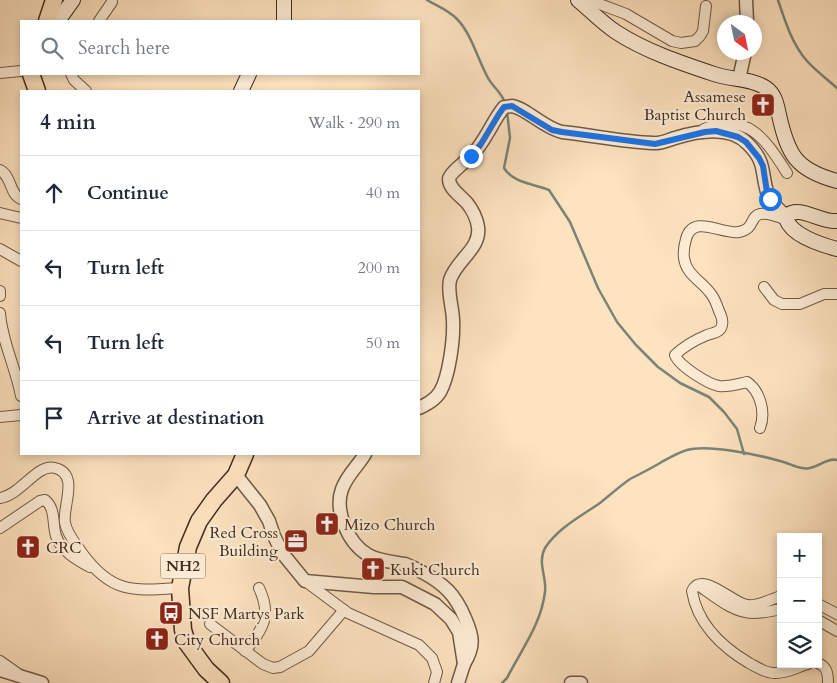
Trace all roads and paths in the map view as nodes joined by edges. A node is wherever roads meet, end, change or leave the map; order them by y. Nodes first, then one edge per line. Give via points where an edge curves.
1 (54, 0) edge
2 (73, 0) edge
3 (284, 0) edge
4 (578, 0) edge
5 (589, 0) edge
6 (746, 0) edge
7 (112, 2) dead end
8 (706, 6) dead end
9 (747, 15) edge
10 (47, 20) edge
11 (59, 20) edge
12 (100, 20) edge
13 (284, 20) edge
14 (743, 60) edge
15 (20, 71) edge
16 (0, 73) edge
17 (31, 75) edge
18 (72, 75) edge
19 (249, 75) edge
20 (253, 75) edge
21 (739, 79) junction
22 (37, 90) edge
23 (85, 90) edge
24 (241, 90) edge
25 (242, 90) edge
26 (694, 134) junction
27 (0, 170) edge
28 (787, 173) dead end
29 (837, 181) edge
30 (20, 198) edge
31 (0, 213) edge
32 (20, 218) edge
33 (787, 218) junction
34 (837, 221) edge
35 (0, 249) edge
36 (837, 249) edge
37 (20, 260) edge
38 (764, 286) dead end
39 (0, 290) edge
40 (837, 294) edge
41 (0, 296) edge
42 (0, 313) edge
43 (20, 391) edge
44 (420, 407) edge
45 (20, 415) edge
46 (0, 417) edge
47 (760, 428) dead end
48 (245, 455) edge
49 (364, 455) edge
50 (236, 475) junction
51 (0, 498) edge
52 (0, 528) edge
53 (93, 568) junction
54 (304, 581) junction
55 (697, 585) junction
56 (180, 588) junction
57 (259, 588) dead end
58 (777, 597) edge
59 (822, 606) edge
60 (344, 610) junction
61 (777, 610) edge
62 (837, 614) edge
63 (822, 622) edge
64 (210, 624) dead end
65 (837, 631) edge
66 (245, 651) junction
67 (0, 661) edge
68 (464, 664) junction
69 (822, 665) edge
70 (795, 668) edge
71 (0, 670) edge
72 (19, 675) junction
73 (42, 683) edge
74 (221, 683) edge
75 (434, 683) edge
76 (458, 683) edge
77 (571, 683) edge
78 (581, 683) edge
79 (828, 683) edge

1 - 10 highway
2 - 11 main road
3 - 13 main road
4 - 21 main road via 616,32 650,50 717,75
5 - 8 street via 626,14 681,43 695,41 700,36
6 - 9 street
7 - 12 street
14 - 21 street
15 - 16 street
17 - 22 highway
18 - 23 street
19 - 24 main road
20 - 25 street
21 - 29 main road via 766,88 772,95 792,154 801,166
26 - 28 street via 726,123 747,127 756,132
26 - 33 street via 716,131 746,142 763,166 770,199
26 - 44 street via 655,144 562,132 552,130 520,109 504,107 481,144 450,175 452,188 474,214 478,240 450,281 454,322 441,391
27 - 30 street via 7,175 15,195
31 - 32 street
33 - 34 main road via 791,212 799,211 829,222
33 - 36 main road via 790,226 808,239
33 - 47 street via 756,214 743,231 737,232 696,226 687,236 684,251 688,270 712,294 722,327 681,349 675,355 677,360 712,384 730,386 747,382 752,385 762,410
35 - 37 street
38 - 40 street via 774,300 782,304 800,304 824,294
39 - 41 street
42 - 43 street
45 - 46 street
48 - 50 highway, NH2
49 - 68 street via 347,478 340,496 346,533 370,556 408,565 447,588 460,606 470,630 472,648
50 - 54 street via 260,505 283,554
50 - 56 highway, NH2 via 200,521 188,546
51 - 53 street via 14,494 46,468 56,468 64,473 69,481 65,525
52 - 53 street via 40,500 45,500 50,504 56,538 72,556
53 - 56 street via 117,586 141,590
54 - 60 street
54 - 68 street via 402,587 436,604 459,632
55 - 58 street via 708,585 748,606
55 - 61 street via 743,612
55 - 70 street via 692,591 697,608 713,634 730,650 768,673
56 - 74 highway, NH2 via 187,643
57 - 66 street via 265,606 264,624
59 - 62 street
60 - 66 street via 309,651 280,667 268,667
60 - 75 street via 419,645 432,658 437,672
63 - 65 street
64 - 66 street
67 - 72 street
68 - 76 street
69 - 79 street via 828,672
71 - 72 street
72 - 73 street
77 - 78 street

